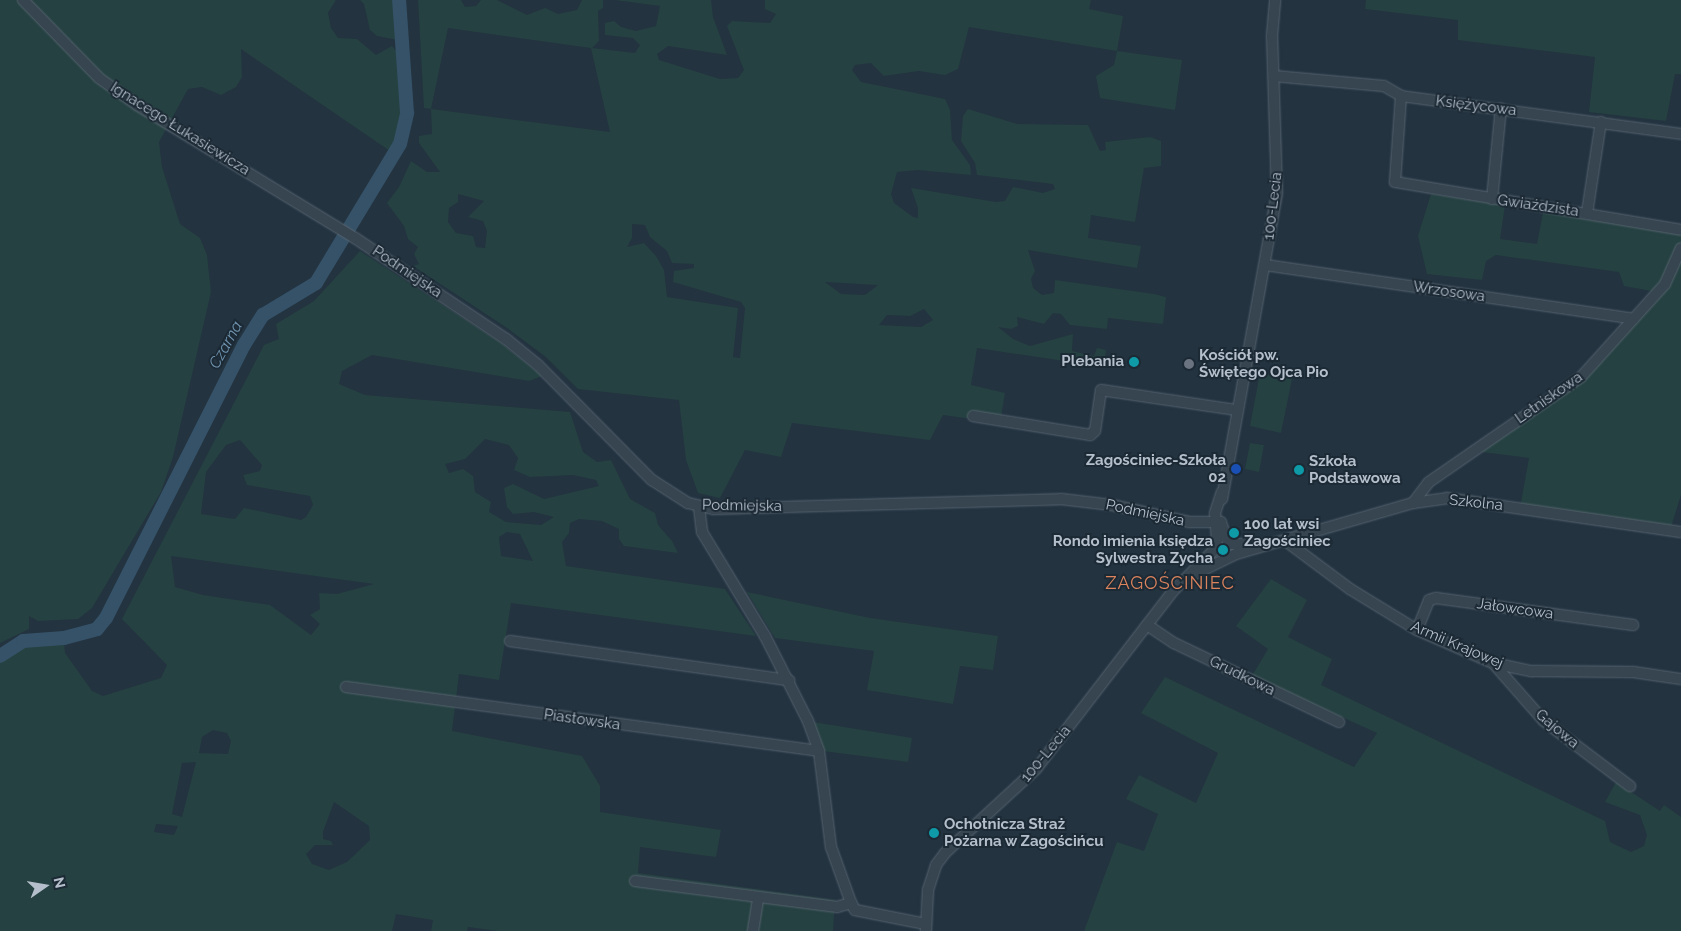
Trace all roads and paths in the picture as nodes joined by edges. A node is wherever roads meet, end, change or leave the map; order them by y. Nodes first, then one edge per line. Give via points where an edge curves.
1 (22, 0) edge
2 (1275, 0) edge
3 (1274, 76) junction
4 (1401, 96) junction
5 (1502, 108) junction
6 (1600, 122) junction
7 (1681, 134) edge
8 (1492, 200) junction
9 (1587, 213) junction
10 (1681, 230) edge
11 (355, 238) joint
12 (1681, 248) edge
13 (1265, 265) junction
14 (1633, 320) junction
15 (1236, 410) junction
16 (973, 416) dead end
17 (1413, 503) junction
18 (699, 507) junction
19 (1218, 523) junction
20 (1681, 532) edge
21 (1287, 542) junction
22 (1275, 544) junction
23 (1222, 545) junction
24 (1226, 558) junction
25 (1185, 579) junction
26 (1147, 625) junction
27 (1633, 625) dead end
28 (1417, 630) junction
29 (510, 640) dead end
30 (1493, 663) junction
31 (1681, 679) edge
32 (789, 680) junction
33 (346, 687) dead end
34 (1339, 722) dead end
35 (819, 751) junction
36 (1630, 786) dead end
37 (635, 881) dead end
38 (758, 899) junction
39 (851, 903) junction
40 (926, 927) edge
41 (753, 931) edge

1 - 11 street, Ignacego Łukasiewicza via 99,78 137,105
2 - 3 street, 100-Lecia via 1272,36
3 - 4 street, Księżycowa via 1384,86
3 - 13 street, 100-Lecia via 1278,174
4 - 5 street, Księżycowa
4 - 8 street, Gwiaździsta via 1395,182
5 - 6 street, Księżycowa
5 - 8 street
6 - 7 street, Księżycowa
6 - 9 street
8 - 9 street, Gwiaździsta
9 - 10 street, Gwiaździsta
11 - 18 street, Podmiejska via 506,339 538,365 652,480 679,499
12 - 14 street, Letniskowa via 1665,284
13 - 14 street, Wrzosowa
13 - 15 street, 100-Lecia
14 - 17 street, Letniskowa via 1581,377 1429,482
15 - 16 street via 1101,390 1095,432 1090,434
15 - 19 street, 100-Lecia
17 - 20 street, Szkolna via 1446,498 1467,500
17 - 21 street, Szkolna
18 - 19 street, Podmiejska via 1061,499 1112,505 1189,522
18 - 32 street via 702,532
19 - 23 street, 100-Lecia
21 - 22 street, Szkolna
21 - 28 street, Armii Krajowej via 1350,589
22 - 23 street, Szkolna
22 - 24 street, Szkolna
23 - 24 street via 1232,552
23 - 24 street via 1216,554
23 - 25 street, 100-Lecia
24 - 25 street, 100-Lecia
25 - 26 street, 100-Lecia
26 - 34 street, Grudkowa via 1174,643
26 - 40 street, 100-Lecia via 1036,769 940,859 928,890
27 - 28 street, Jałowcowa via 1436,598 1429,600
28 - 30 street, Armii Krajowej
29 - 32 street
30 - 31 street, Armii Krajowej via 1532,671 1632,672
30 - 36 street, Gajowa via 1544,721
32 - 35 street
33 - 35 street, Piastowska
35 - 39 street via 831,846
37 - 38 street
38 - 39 street via 837,907
38 - 41 street
39 - 40 street via 855,910

